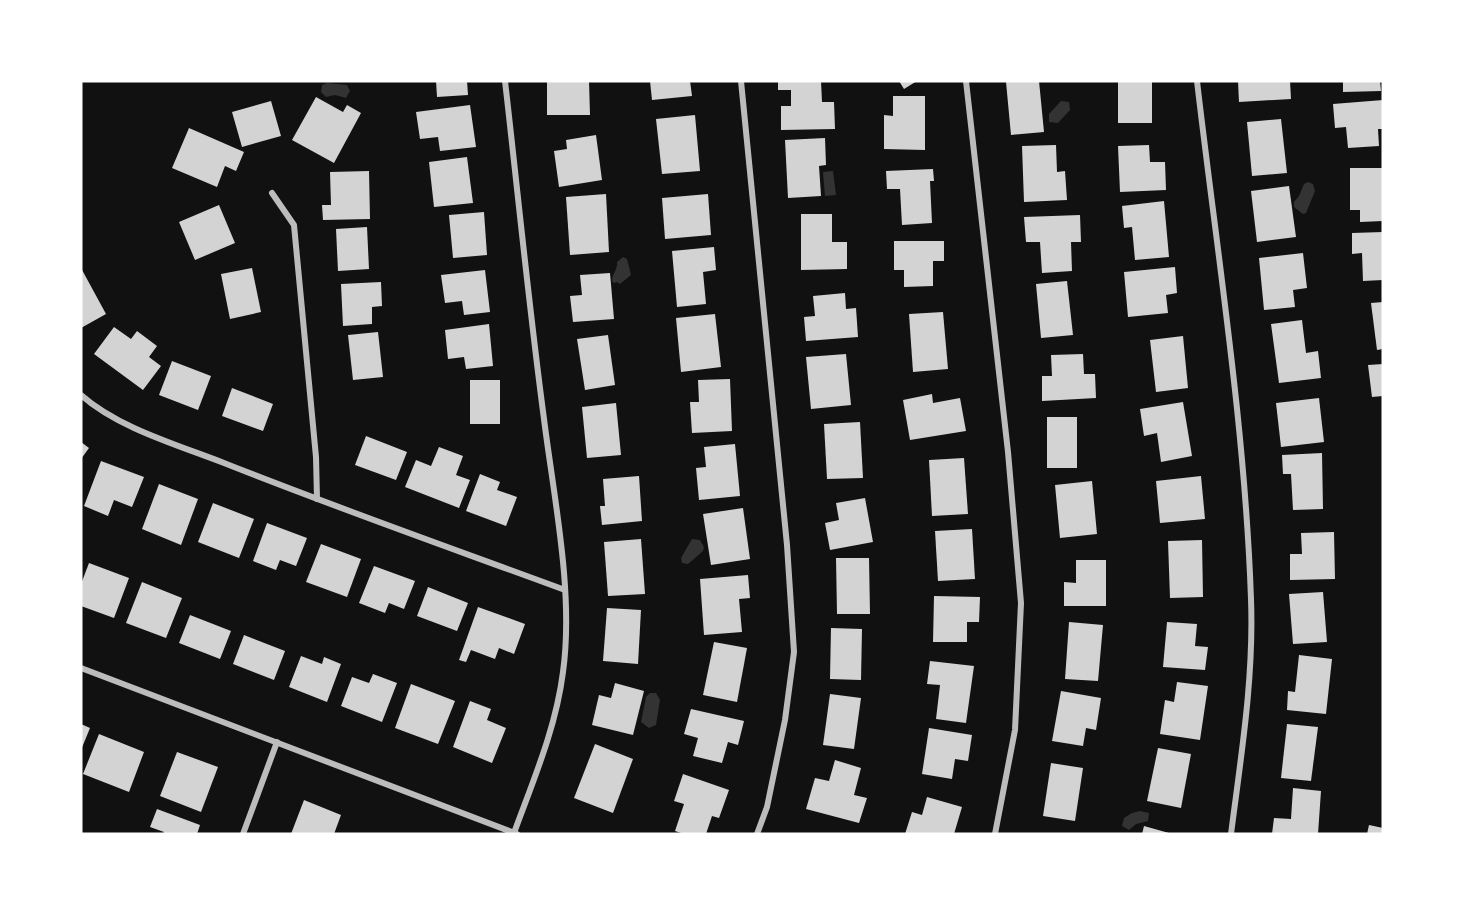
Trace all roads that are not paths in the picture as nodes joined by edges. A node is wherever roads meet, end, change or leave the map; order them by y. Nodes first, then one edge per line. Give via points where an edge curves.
1 (504, 81) edge
2 (741, 81) edge
3 (966, 81) edge
4 (1197, 81) edge
5 (272, 193) dead end
6 (81, 395) edge
7 (316, 499) junction
8 (566, 590) junction
9 (81, 668) edge
10 (277, 742) junction
11 (516, 833) edge
12 (243, 834) edge
13 (757, 834) edge
14 (995, 834) edge
15 (1231, 834) edge

1 - 8 street
2 - 13 street via 794,652 768,807
3 - 14 street via 1021,603 1015,730
4 - 15 street via 1241,445 1251,601 1249,693
5 - 7 street via 294,225 316,457
6 - 7 street via 93,406 139,429
7 - 8 street
8 - 11 street via 564,672 542,759
9 - 10 street
10 - 11 street
10 - 12 street

